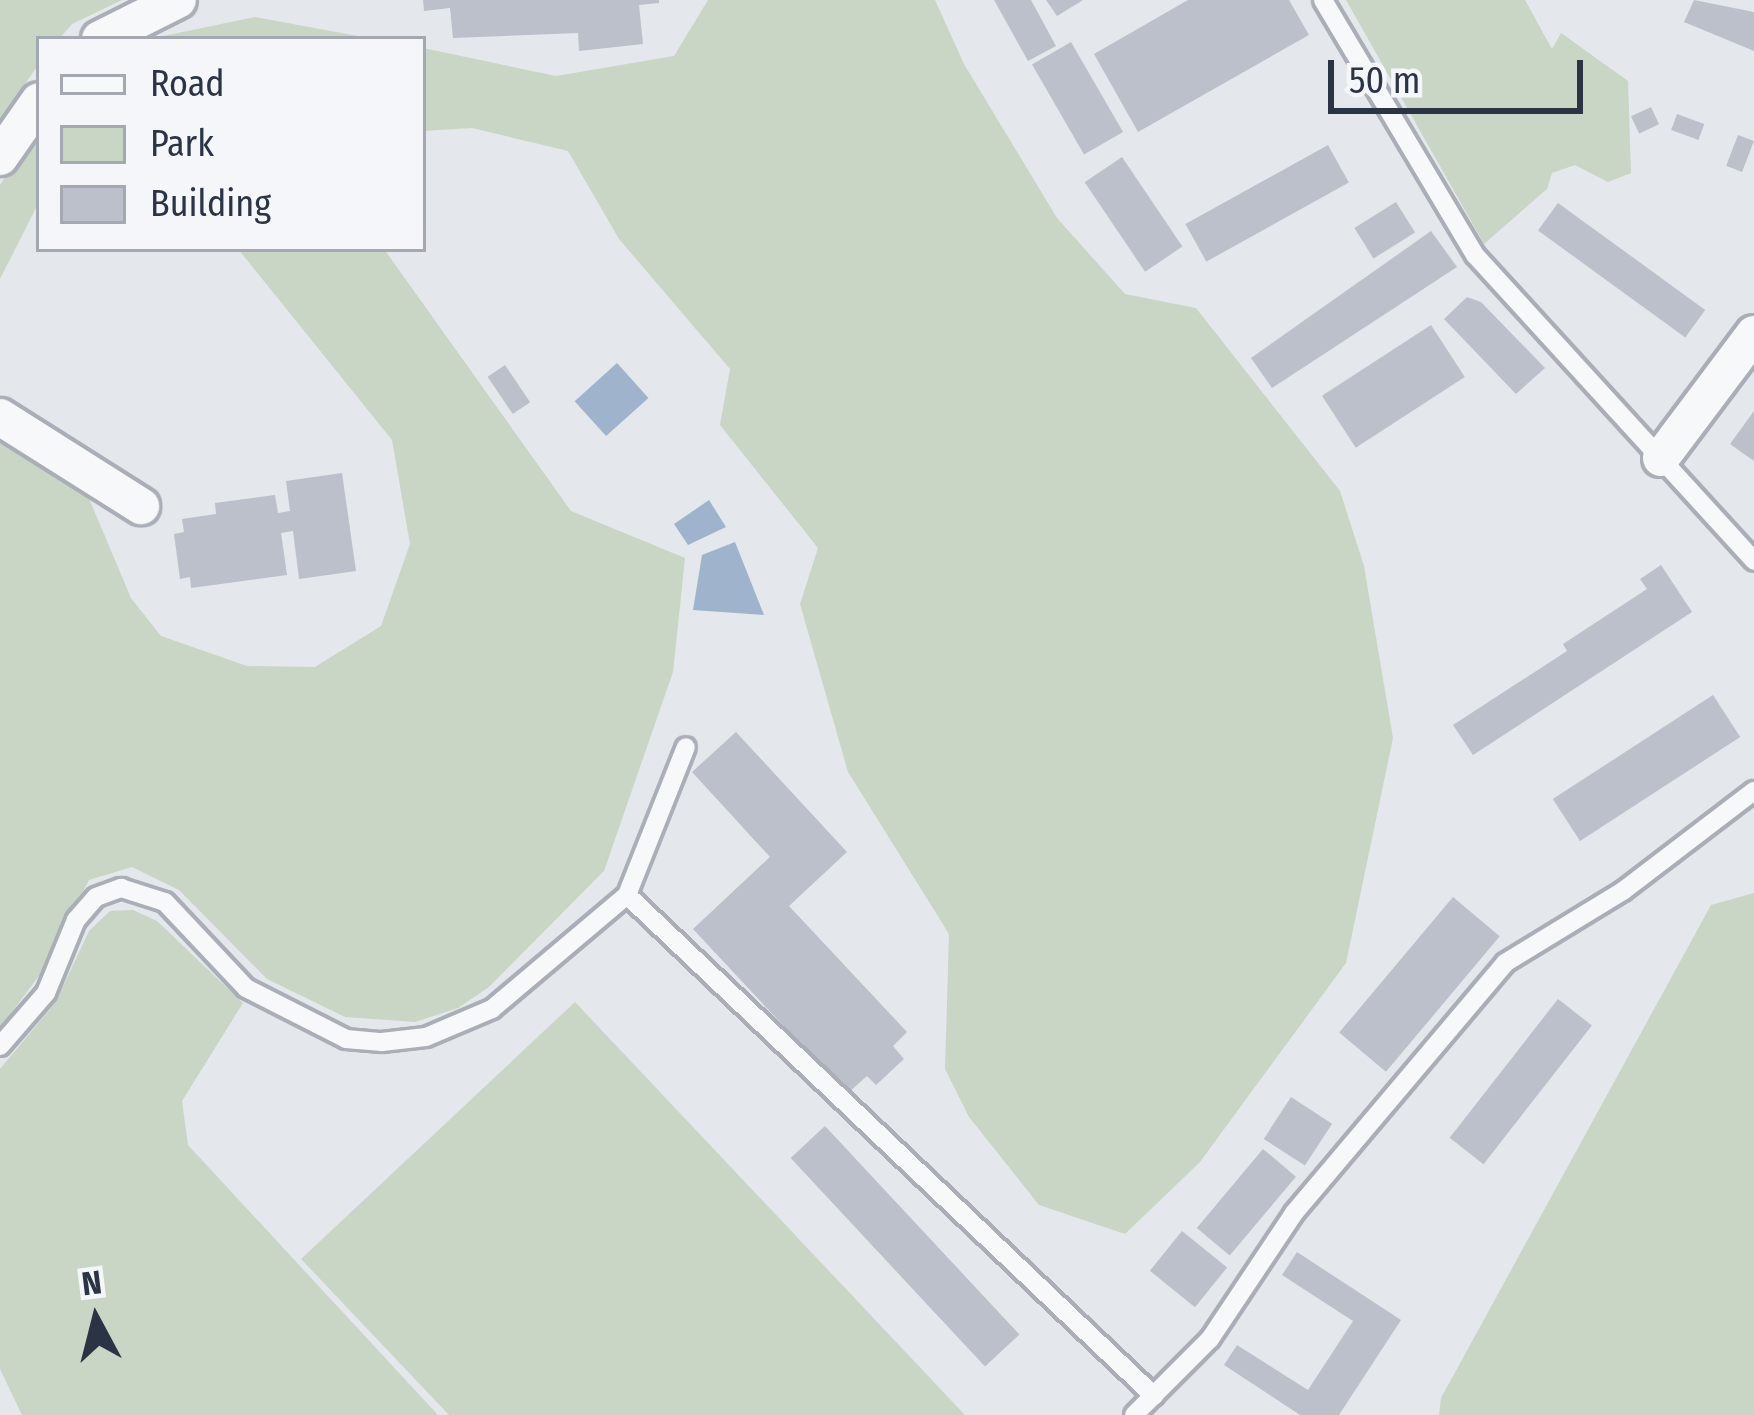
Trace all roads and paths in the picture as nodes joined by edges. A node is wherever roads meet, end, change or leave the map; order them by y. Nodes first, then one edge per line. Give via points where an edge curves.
1 (178, 0) edge
2 (1323, 0) edge
3 (106, 36) edge
4 (36, 105) edge
5 (0, 157) edge
6 (1754, 334) edge
7 (0, 417) edge
8 (1661, 458) junction
9 (141, 506) dead end
10 (1754, 561) edge
11 (686, 747) dead end
12 (1754, 791) edge
13 (627, 895) junction
14 (0, 1046) edge
15 (1154, 1396) junction
16 (1134, 1415) edge

1 - 3 street
2 - 8 lane via 1358,71 1475,255
4 - 5 street
6 - 8 street
7 - 9 street
8 - 10 lane
11 - 13 lane
12 - 15 lane via 1623,891 1504,963 1294,1214 1210,1339
13 - 14 lane via 492,1010 426,1037 382,1042 346,1039 246,988 165,902 122,888 96,897 76,920 46,993
13 - 15 lane
15 - 16 lane

